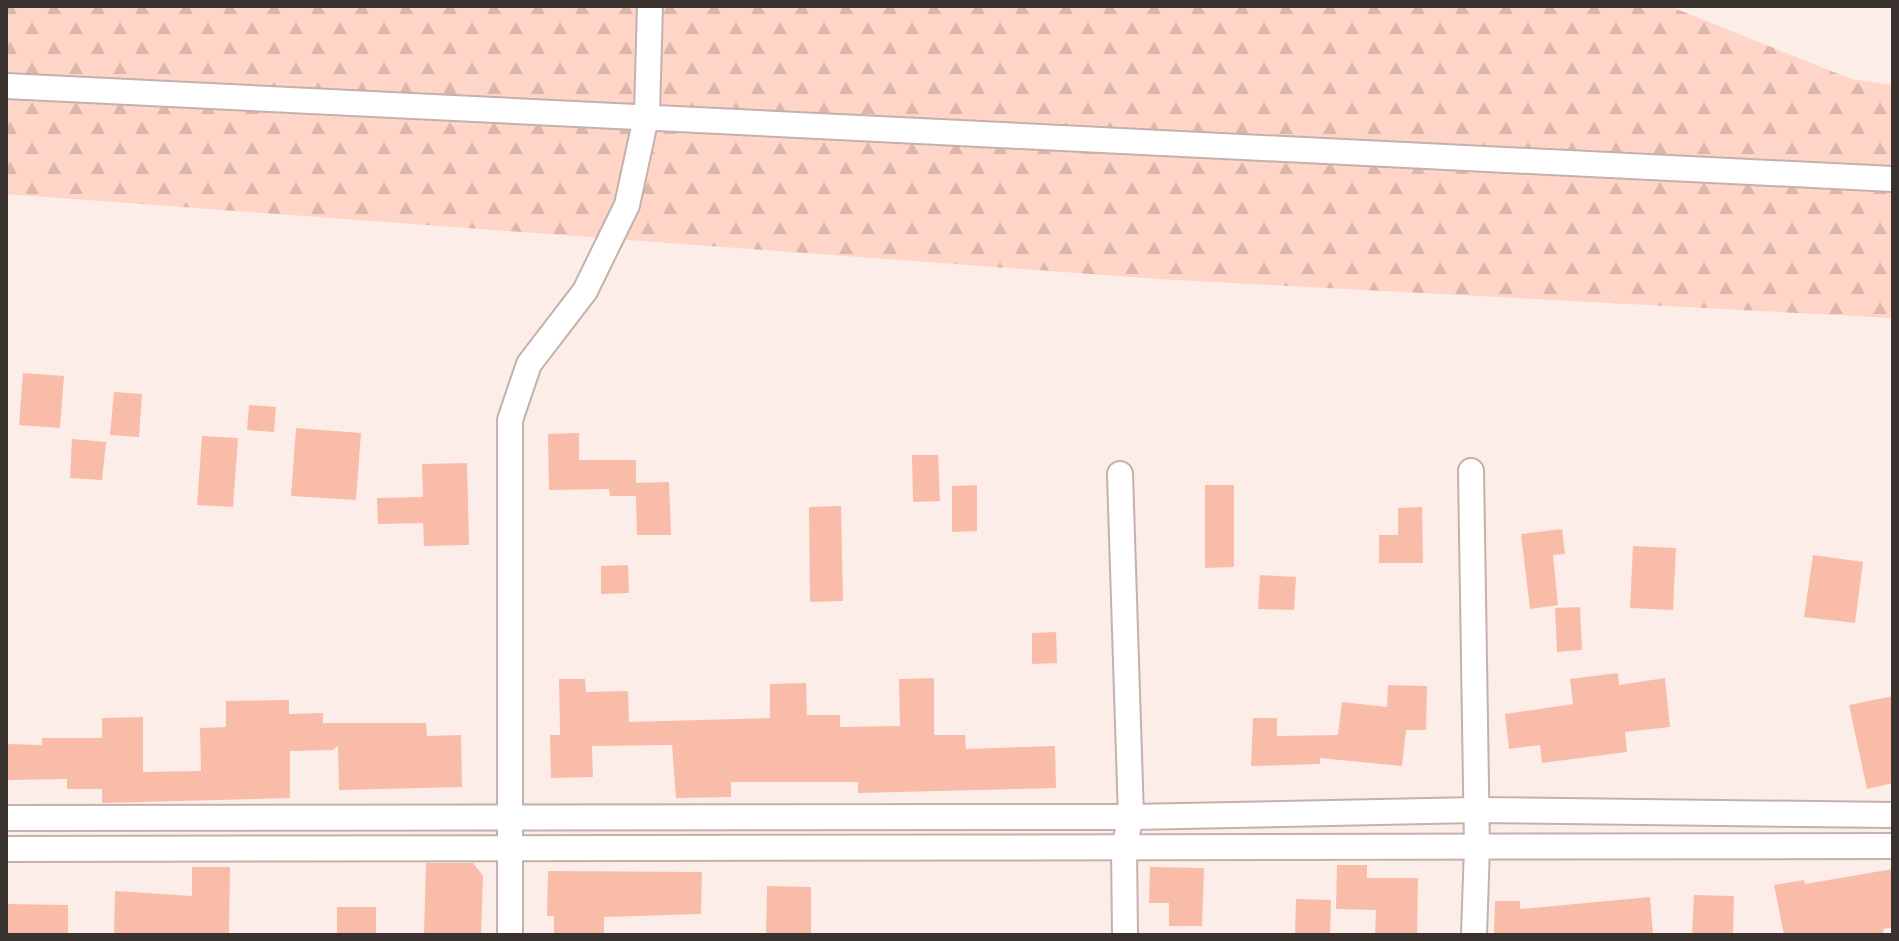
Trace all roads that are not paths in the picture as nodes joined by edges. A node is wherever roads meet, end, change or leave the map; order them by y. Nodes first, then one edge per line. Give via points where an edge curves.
1 (650, 6) edge
2 (6, 86) edge
3 (646, 117) junction
4 (1893, 179) edge
5 (1471, 471) dead end
6 (1120, 474) dead end
7 (1475, 810) junction
8 (1893, 815) edge
9 (511, 817) junction
10 (1131, 817) junction
11 (6, 818) edge
12 (1893, 846) edge
13 (1124, 847) junction
14 (1477, 847) junction
15 (509, 848) junction
16 (6, 849) edge
17 (510, 935) edge
18 (1125, 935) edge
19 (1474, 935) edge

1 - 3 street
2 - 3 street
3 - 4 street
3 - 9 street via 627,205 585,291 529,364 510,420
5 - 7 street
6 - 10 street
7 - 8 street
7 - 10 street
7 - 14 street
9 - 10 street
9 - 11 street
9 - 15 street
10 - 13 street
12 - 14 street
13 - 14 street
13 - 15 street
13 - 18 street
14 - 19 street
15 - 16 street
15 - 17 street

